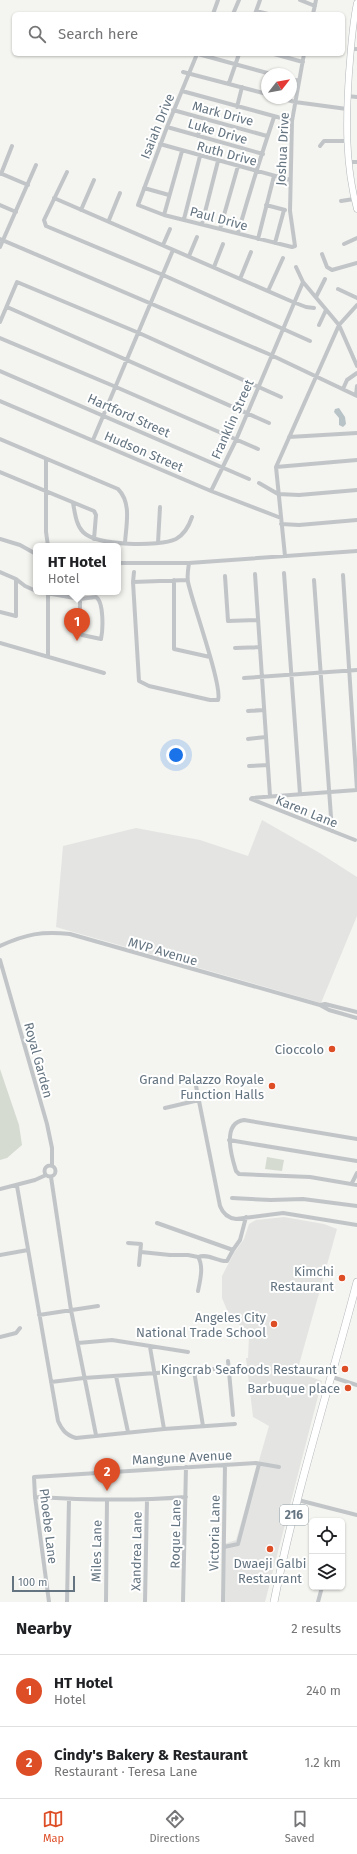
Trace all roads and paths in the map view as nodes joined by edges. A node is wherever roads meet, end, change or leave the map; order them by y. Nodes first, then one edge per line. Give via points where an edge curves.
1 (218, 0) edge
2 (239, 0) edge
3 (260, 0) edge
4 (300, 0) edge
5 (316, 0) edge
6 (357, 3) edge
7 (315, 6) junction
8 (214, 12) edge
9 (234, 12) edge
10 (256, 12) edge
11 (314, 12) edge
12 (354, 49) edge
13 (196, 56) edge
14 (204, 56) edge
15 (216, 56) edge
16 (238, 56) edge
17 (281, 56) edge
18 (304, 56) edge
19 (215, 59) junction
20 (303, 62) junction
21 (235, 64) junction
22 (261, 71) edge
23 (183, 72) dead end
24 (189, 73) junction
25 (299, 81) joint
26 (229, 83) junction
27 (242, 87) junction
28 (182, 91) junction
29 (261, 92) edge
30 (297, 92) edge
31 (347, 96) junction
32 (357, 97) edge
33 (297, 102) edge
34 (295, 104) edge
35 (237, 108) junction
36 (347, 109) junction
37 (173, 110) junction
38 (274, 117) junction
39 (292, 121) junction
40 (167, 127) junction
41 (200, 129) dead end
42 (198, 136) junction
43 (268, 136) junction
44 (347, 141) junction
45 (160, 144) junction
46 (12, 146) dead end
47 (320, 146) dead end
48 (182, 151) junction
49 (263, 154) junction
50 (200, 156) junction
51 (218, 161) junction
52 (349, 162) junction
53 (357, 162) edge
54 (36, 165) dead end
55 (238, 166) junction
56 (256, 170) junction
57 (67, 172) dead end
58 (0, 173) edge
59 (274, 176) junction
60 (94, 180) dead end
61 (290, 180) junction
62 (28, 185) junction
63 (354, 187) edge
64 (144, 188) junction
65 (120, 192) dead end
66 (169, 195) junction
67 (54, 198) junction
68 (354, 199) junction
69 (341, 201) dead end
70 (0, 205) edge
71 (266, 205) junction
72 (138, 206) joint
73 (357, 209) edge
74 (81, 210) junction
75 (284, 210) junction
76 (290, 210) junction
77 (16, 212) junction
78 (164, 214) junction
79 (184, 219) junction
80 (109, 220) junction
81 (202, 224) junction
82 (170, 229) dead end
83 (220, 229) junction
84 (238, 233) junction
85 (197, 237) dead end
86 (357, 238) edge
87 (1, 240) edge
88 (258, 240) junction
89 (275, 243) junction
90 (223, 244) dead end
91 (344, 244) dead end
92 (163, 245) junction
93 (294, 246) joint
94 (0, 247) edge
95 (173, 250) junction
96 (252, 252) dead end
97 (322, 254) dead end
98 (189, 256) junction
99 (282, 258) dead end
100 (357, 263) edge
101 (296, 267) dead end
102 (214, 268) junction
103 (163, 275) junction
104 (240, 279) junction
105 (325, 279) dead end
106 (303, 282) junction
107 (338, 289) dead end
108 (268, 291) junction
109 (316, 297) junction
110 (357, 298) edge
111 (293, 302) junction
112 (151, 304) junction
113 (357, 305) edge
114 (7, 307) junction
115 (314, 308) dead end
116 (326, 310) junction
117 (0, 322) edge
118 (319, 325) dead end
119 (339, 325) junction
120 (283, 328) junction
121 (139, 333) junction
122 (0, 338) edge
123 (310, 341) dead end
124 (271, 356) junction
125 (128, 360) junction
126 (357, 366) edge
127 (0, 370) edge
128 (357, 373) edge
129 (316, 376) junction
130 (258, 386) junction
131 (357, 386) edge
132 (116, 387) junction
133 (343, 389) junction
134 (356, 395) edge
135 (281, 396) dead end
136 (0, 401) edge
137 (247, 412) junction
138 (104, 415) junction
139 (269, 423) dead end
140 (357, 433) edge
141 (289, 437) junction
142 (0, 439) edge
143 (93, 440) junction
144 (236, 440) junction
145 (258, 449) dead end
146 (46, 459) junction
147 (357, 460) edge
148 (222, 466) junction
149 (276, 467) junction
150 (0, 472) edge
151 (249, 479) dead end
152 (259, 483) dead end
153 (357, 490) edge
154 (211, 491) junction
155 (47, 492) junction
156 (278, 494) junction
157 (73, 503) junction
158 (160, 507) dead end
159 (192, 517) dead end
160 (281, 518) junction
161 (357, 520) edge
162 (281, 524) junction
163 (94, 539) junction
164 (0, 540) edge
165 (48, 543) edge
166 (126, 543) junction
167 (158, 543) junction
168 (357, 551) edge
169 (33, 552) edge
170 (284, 556) junction
171 (121, 563) edge
172 (189, 563) junction
173 (0, 572) edge
174 (134, 572) dead end
175 (284, 573) dead end
176 (255, 574) dead end
177 (226, 576) dead end
178 (343, 576) dead end
179 (16, 579) junction
180 (174, 580) junction
181 (187, 580) junction
182 (314, 580) dead end
183 (133, 582) junction
184 (33, 590) edge
185 (48, 595) edge
186 (62, 595) edge
187 (96, 597) joint
188 (80, 599) junction
189 (0, 612) edge
190 (258, 620) junction
191 (0, 643) edge
192 (260, 647) junction
193 (235, 648) dead end
194 (48, 656) junction
195 (210, 657) junction
196 (357, 670) edge
197 (349, 671) junction
198 (320, 672) junction
199 (104, 673) dead end
200 (291, 674) junction
201 (262, 676) junction
202 (244, 678) dead end
203 (264, 710) junction
204 (248, 711) dead end
205 (266, 737) junction
206 (248, 739) dead end
207 (268, 765) junction
208 (249, 766) dead end
209 (357, 790) edge
210 (329, 791) junction
211 (300, 794) junction
212 (270, 796) junction
213 (332, 831) junction
214 (355, 840) dead end
215 (0, 946) edge
216 (0, 960) edge
217 (320, 1005) junction
218 (357, 1012) edge
219 (357, 1018) edge
220 (194, 1076) dead end
221 (199, 1100) junction
222 (165, 1108) dead end
223 (357, 1139) edge
224 (229, 1140) junction
225 (357, 1161) edge
226 (52, 1166) junction
227 (46, 1174) junction
228 (357, 1174) edge
229 (50, 1177) junction
230 (352, 1183) junction
231 (357, 1185) edge
232 (17, 1186) junction
233 (0, 1189) edge
234 (232, 1198) dead end
235 (357, 1206) edge
236 (246, 1217) junction
237 (157, 1223) dead end
238 (357, 1225) edge
239 (128, 1242) dead end
240 (28, 1250) junction
241 (233, 1250) junction
242 (141, 1252) junction
243 (0, 1255) edge
244 (198, 1257) junction
245 (139, 1265) dead end
246 (357, 1282) edge
247 (198, 1291) dead end
248 (98, 1306) dead end
249 (71, 1310) junction
250 (39, 1315) junction
251 (20, 1328) dead end
252 (0, 1337) edge
253 (78, 1343) junction
254 (150, 1347) junction
255 (188, 1352) dead end
256 (228, 1361) dead end
257 (229, 1368) junction
258 (194, 1371) junction
259 (155, 1374) junction
260 (116, 1376) junction
261 (332, 1377) junction
262 (84, 1378) junction
263 (50, 1382) junction
264 (357, 1385) edge
265 (233, 1415) dead end
266 (235, 1424) dead end
267 (203, 1426) junction
268 (164, 1429) junction
269 (128, 1432) junction
270 (96, 1435) junction
271 (259, 1464) junction
272 (225, 1465) junction
273 (186, 1467) junction
274 (279, 1467) dead end
275 (34, 1477) joint
276 (35, 1497) junction
277 (186, 1497) junction
278 (69, 1499) junction
279 (107, 1500) junction
280 (147, 1500) junction
281 (298, 1500) junction
282 (357, 1515) edge
283 (224, 1547) junction
284 (321, 1590) edge
285 (275, 1601) edge
286 (49, 1602) edge
287 (67, 1602) edge
288 (106, 1602) edge
289 (145, 1602) edge
290 (183, 1602) edge
291 (223, 1602) edge
292 (318, 1602) edge

1 - 8 street
2 - 9 street
3 - 10 street
4 - 7 street
5 - 7 street
6 - 12 street
7 - 11 street
12 - 31 street
13 - 24 street, Isaiah Drive
14 - 19 street
15 - 19 street
16 - 21 street
17 - 20 street
18 - 20 street, Joshua Drive
19 - 21 street
20 - 25 street, Joshua Drive
21 - 22 street
21 - 26 street
23 - 24 street
24 - 26 street
24 - 28 street, Isaiah Drive
25 - 30 street, Joshua Drive
26 - 27 street
27 - 29 street
27 - 35 street
28 - 35 street
28 - 37 street, Isaiah Drive
31 - 32 street
31 - 36 street
33 - 36 street
34 - 39 street, Joshua Drive
35 - 38 street
36 - 44 street
37 - 40 street, Isaiah Drive
37 - 43 street, Mark Drive
38 - 39 street
38 - 43 street
39 - 61 street, Joshua Drive
40 - 42 street, Luke Drive
40 - 45 street, Isaiah Drive
41 - 42 street
42 - 49 street, Luke Drive
43 - 49 street
44 - 47 street via 324,141
44 - 52 street
45 - 48 street, Ruth Drive
45 - 64 street, Isaiah Drive
46 - 58 street
48 - 50 street, Ruth Drive
48 - 66 street
49 - 56 street
50 - 51 street, Ruth Drive
50 - 79 street
51 - 55 street, Ruth Drive
51 - 81 street
52 - 53 street
52 - 63 street
54 - 62 street
55 - 56 street, Ruth Drive
55 - 83 street
56 - 59 street, Ruth Drive
56 - 84 street
57 - 67 street
58 - 62 street
59 - 61 street, Ruth Drive
59 - 71 street
60 - 74 street
61 - 76 street, Joshua Drive
62 - 77 street
63 - 68 street
64 - 66 street
64 - 72 street, Isaiah Drive
65 - 80 street
66 - 78 street
67 - 74 street
67 - 103 street via 44,220 46,226
68 - 69 street
68 - 73 street
70 - 77 street
71 - 75 street
71 - 88 street
72 - 78 street, Paul Drive
74 - 80 street
75 - 76 street
75 - 89 street
76 - 93 street, Joshua Drive
77 - 87 street
78 - 79 street, Paul Drive
79 - 81 street, Paul Drive
80 - 92 street
81 - 83 street, Paul Drive
82 - 92 street
83 - 84 street, Paul Drive
84 - 88 street, Paul Drive
85 - 98 street
86 - 91 street
87 - 94 street
87 - 112 street
88 - 89 street, Paul Drive
89 - 93 street, Paul Drive
90 - 102 street
92 - 95 street
95 - 98 street
95 - 103 street
96 - 104 street
97 - 100 street via 326,267 332,270
98 - 102 street
99 - 108 street
101 - 106 street
102 - 104 street
103 - 112 street
103 - 120 street
104 - 108 street
105 - 109 street
106 - 109 street
106 - 111 street, Franklin Street
107 - 110 street
108 - 111 street
109 - 116 street
111 - 115 street
111 - 120 street, Franklin Street
112 - 121 street
112 - 124 street
113 - 119 street
114 - 117 street
114 - 121 street via 17,282
114 - 125 street
116 - 118 street
116 - 119 street
119 - 126 street
119 - 129 street
120 - 123 street
120 - 124 street, Franklin Street
121 - 125 street
121 - 130 street
122 - 132 street
124 - 129 street
124 - 130 street, Franklin Street
125 - 132 street
125 - 137 street
127 - 138 street, Hartford Street
128 - 133 street via 348,380
129 - 133 street
129 - 141 street
130 - 135 street
130 - 137 street, Franklin Street
131 - 134 street
132 - 138 street
132 - 144 street
133 - 134 street
136 - 143 street, Hudson Street
137 - 139 street
137 - 144 street, Franklin Street
138 - 143 street
138 - 148 street, Hartford Street
140 - 141 street
141 - 149 street
142 - 146 street
143 - 154 street, Hudson Street
144 - 145 street
144 - 148 street, Franklin Street
146 - 155 street
146 - 166 street via 114,486 121,492 127,507
147 - 149 street
148 - 151 street, Hartford Street
148 - 154 street, Franklin Street
149 - 156 street
150 - 155 street
152 - 156 street
153 - 156 street via 299,495
154 - 160 street, Hudson Street
155 - 157 street
155 - 165 street
156 - 160 street
157 - 163 street via 76,518 82,529
157 - 163 street via 95,513
158 - 167 street
159 - 167 street via 182,535 174,540
160 - 162 street
161 - 162 street via 299,526
162 - 170 street
163 - 166 street
164 - 169 street via 20,545
166 - 167 street
168 - 170 street
170 - 172 street
171 - 172 street
172 - 181 street
173 - 179 street
174 - 183 street
175 - 200 street
176 - 190 street
177 - 190 street via 228,621
178 - 197 street
179 - 184 street
179 - 189 street via 16,616
180 - 181 street
180 - 183 street
180 - 195 street via 174,650
181 - 195 street
182 - 198 street
183 - 195 street via 137,677 140,682 218,700
185 - 194 street
186 - 188 street
187 - 188 street
187 - 188 street via 101,602 102,639 82,635
190 - 192 street
191 - 194 street
192 - 193 street
192 - 201 street
194 - 199 street
196 - 197 street
197 - 198 street
197 - 209 street
198 - 200 street
198 - 210 street
200 - 201 street
200 - 211 street
201 - 202 street
201 - 203 street
203 - 204 street
203 - 205 street
205 - 206 street
205 - 207 street
207 - 208 street
207 - 212 street
209 - 210 street
210 - 211 street
210 - 213 street
211 - 212 street
212 - 213 street, Karen Lane via 251,798
213 - 214 street, Karen Lane
215 - 217 street, MVP Avenue via 22,936 39,933 70,934
216 - 226 street, Royal Garden via 48,1124
217 - 218 street, MVP Avenue
217 - 219 street, MVP Avenue
220 - 221 street
221 - 222 street
221 - 236 street via 222,1211 232,1218
223 - 224 street via 244,1120 237,1124
224 - 225 street
224 - 230 street via 236,1171 239,1174 310,1177
226 - 227 street via 46,1167
226 - 229 street via 56,1171
227 - 229 street
227 - 232 street
228 - 230 street
229 - 249 street
230 - 231 street
232 - 233 street
232 - 240 street
234 - 235 street via 303,1199
236 - 238 street via 284,1213
236 - 241 street via 240,1240
237 - 241 street
239 - 242 street via 141,1244
240 - 243 street
240 - 250 street
241 - 244 street via 228,1261 223,1262
242 - 244 street via 188,1254
242 - 245 street
244 - 247 street
246 - 261 main road, 216
248 - 249 street
249 - 250 street
249 - 253 street
250 - 263 street
251 - 252 street via 16,1333
253 - 254 street via 112,1340
253 - 262 street
254 - 255 street
254 - 259 street
256 - 257 street
257 - 258 street
257 - 265 street
258 - 259 street
258 - 267 street
259 - 260 street
259 - 268 street
260 - 262 street
260 - 269 street
261 - 264 street
261 - 281 main road, 216
262 - 263 street
262 - 270 street
263 - 270 street via 58,1421 64,1431 76,1438
266 - 267 street
267 - 268 street
268 - 269 street
269 - 270 street
271 - 272 street, Mangune Avenue
271 - 274 street, Mangune Avenue
271 - 283 street via 238,1544
272 - 273 street, Mangune Avenue
272 - 283 street, Victoria Lane
273 - 275 street, Mangune Avenue
273 - 277 street, Roque Lane
275 - 276 street, Phoebe Lane
276 - 278 street
276 - 286 street, Phoebe Lane
277 - 280 street
277 - 290 street, Roque Lane
278 - 279 street
278 - 287 street
279 - 280 street
279 - 288 street, Miles Lane
280 - 289 street, Xandrea Lane
281 - 282 street
281 - 285 main road, 216 via 278,1578
283 - 291 street, Victoria Lane
284 - 292 street

